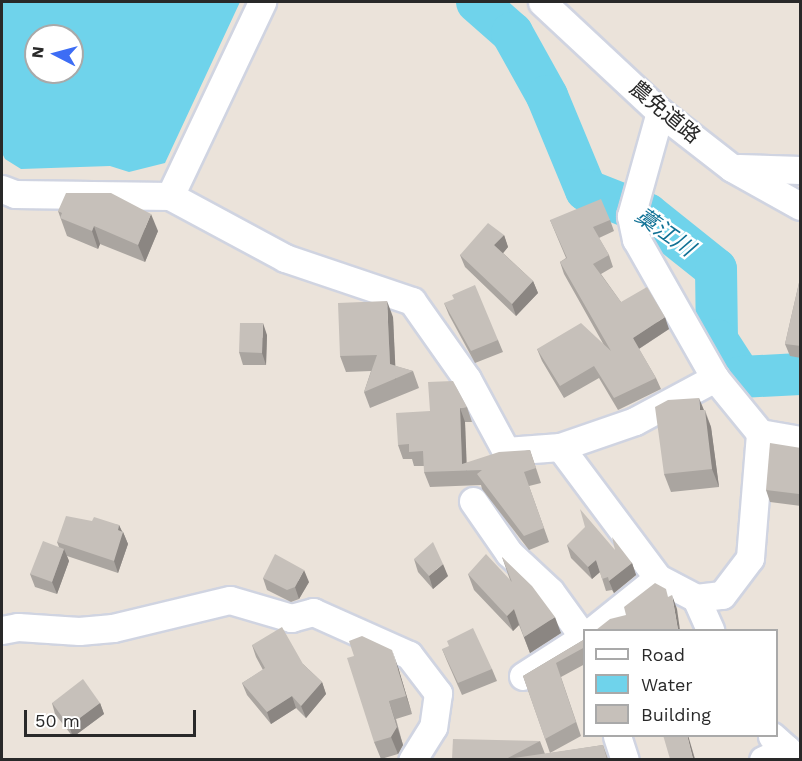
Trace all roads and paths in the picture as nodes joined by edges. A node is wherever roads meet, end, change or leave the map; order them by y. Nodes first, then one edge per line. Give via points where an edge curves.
1 (262, 2) edge
2 (542, 2) edge
3 (660, 112) junction
4 (732, 168) junction
5 (801, 170) edge
6 (2, 189) edge
7 (170, 196) junction
8 (801, 206) edge
9 (715, 378) junction
10 (760, 433) junction
11 (801, 440) edge
12 (560, 447) junction
13 (473, 501) dead end
14 (658, 578) junction
15 (696, 598) junction
16 (594, 629) edge
17 (710, 629) edge
18 (2, 630) edge
19 (583, 637) edge
20 (583, 639) edge
21 (523, 676) edge
22 (618, 737) edge
23 (412, 759) edge
24 (624, 759) edge

1 - 7 street
2 - 3 street, 農免道路
3 - 4 street, 農免道路
3 - 9 street via 633,209 636,239
4 - 5 street
4 - 8 street, 農免道路
6 - 7 street via 15,194
7 - 12 street via 285,258 412,301 468,379 506,451
9 - 10 street
9 - 12 street via 635,421
10 - 11 street
10 - 15 street via 750,558 722,595
12 - 14 street
13 - 19 street via 509,553 550,591
14 - 15 street
14 - 16 street
15 - 17 street
18 - 23 street via 113,628 230,600 291,618 313,612 409,655 438,693 433,727
20 - 21 street
22 - 24 street

